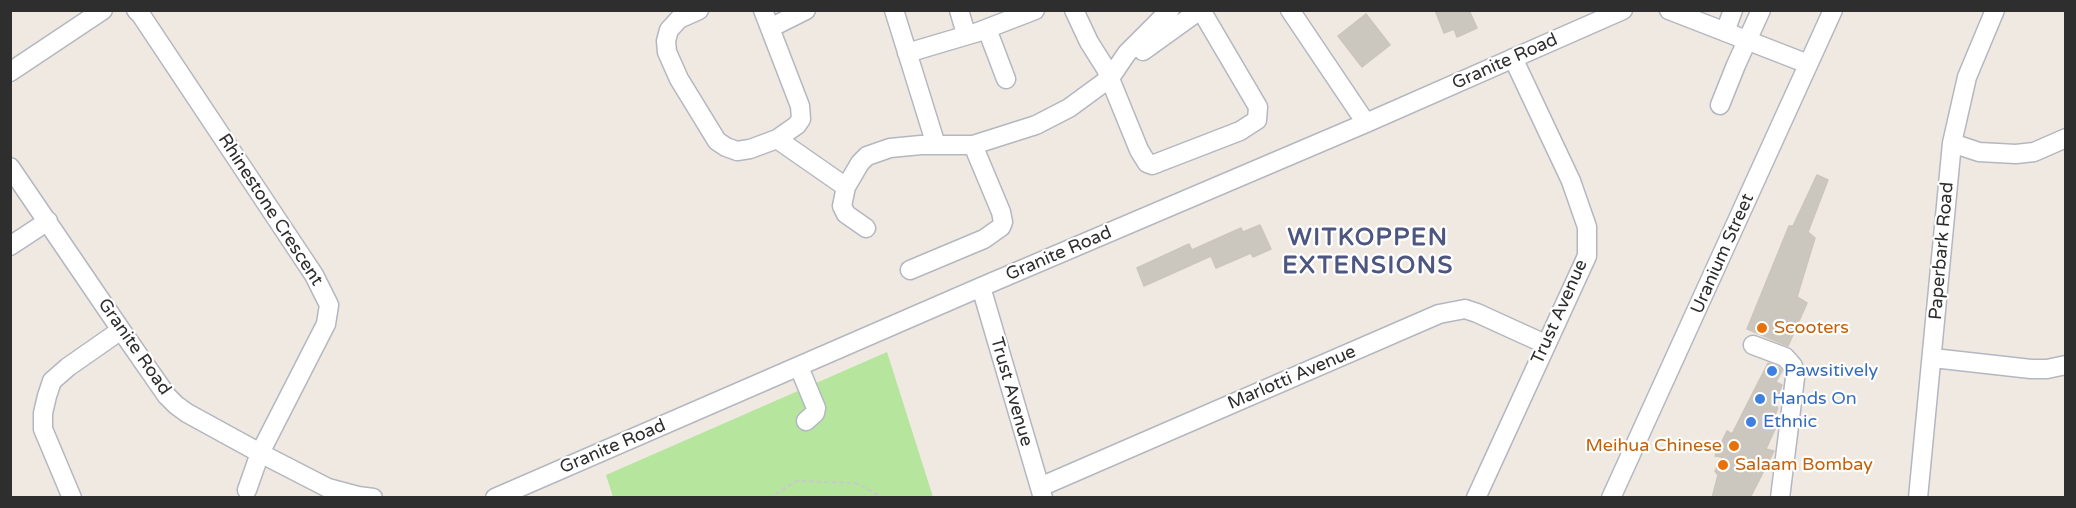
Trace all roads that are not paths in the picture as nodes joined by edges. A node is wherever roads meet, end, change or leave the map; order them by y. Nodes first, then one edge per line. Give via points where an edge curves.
1 (103, 10) edge
2 (136, 10) edge
3 (699, 10) edge
4 (763, 10) edge
5 (806, 10) edge
6 (894, 10) edge
7 (959, 10) edge
8 (1035, 10) edge
9 (1074, 10) edge
10 (1170, 10) edge
11 (1201, 10) edge
12 (1623, 10) edge
13 (1669, 10) edge
14 (1733, 10) edge
15 (1761, 10) edge
16 (1833, 10) edge
17 (1995, 10) edge
18 (1290, 12) edge
19 (770, 28) junction
20 (987, 29) junction
21 (1725, 32) junction
22 (966, 34) junction
23 (1747, 41) junction
24 (907, 53) junction
25 (1514, 58) junction
26 (1808, 64) junction
27 (1115, 71) junction
28 (10, 72) edge
29 (1005, 79) dead end
30 (1720, 105) dead end
31 (1366, 123) junction
32 (2066, 138) edge
33 (777, 139) junction
34 (1952, 143) junction
35 (936, 145) junction
36 (973, 145) junction
37 (10, 166) edge
38 (846, 187) junction
39 (48, 221) junction
40 (866, 228) dead end
41 (10, 246) edge
42 (910, 270) dead end
43 (981, 287) junction
44 (121, 330) junction
45 (1545, 344) junction
46 (1753, 345) dead end
47 (1933, 358) junction
48 (2066, 365) edge
49 (798, 367) junction
50 (806, 422) dead end
51 (260, 453) junction
52 (247, 490) dead end
53 (1041, 492) edge
54 (72, 498) edge
55 (373, 498) edge
56 (495, 498) edge
57 (1476, 498) edge
58 (1611, 498) edge
59 (1780, 498) edge
60 (1918, 498) edge

1 - 28 street
2 - 51 street, Rhinestone Crescent via 308,266 329,305 326,324
3 - 33 street via 679,20 669,30 666,41 679,79 703,120 717,141 737,150
4 - 19 street
5 - 19 street
6 - 24 street
7 - 22 street
8 - 20 street
9 - 27 street
10 - 27 street via 1127,53
11 - 27 street
11 - 27 street via 1258,107 1257,120 1249,126 1152,165 1147,163 1139,150
12 - 25 street, Granite Road
13 - 21 street
14 - 21 street
15 - 23 street
16 - 26 street, Uranium Street
17 - 34 street, Paperbark Road via 1967,77
18 - 31 street
19 - 33 street via 801,112 797,125
20 - 22 street
20 - 29 street
21 - 23 street
22 - 24 street
23 - 26 street
23 - 30 street
24 - 35 street
25 - 31 street, Granite Road
25 - 45 street, Trust Avenue via 1571,181 1587,227 1587,256
26 - 58 street, Uranium Street via 1704,317
27 - 36 street via 1069,108 1036,125
31 - 43 street, Granite Road
32 - 34 street via 2034,152 2016,154 1979,152
33 - 38 street
34 - 47 street, Paperbark Road
35 - 36 street
35 - 38 street via 876,151 860,163
36 - 42 street via 1001,212 1001,227 984,239
37 - 39 street, Granite Road
38 - 40 street via 843,210
39 - 41 street
39 - 44 street, Granite Road
43 - 49 street, Granite Road
43 - 53 street, Trust Avenue
44 - 51 street, Granite Road via 176,405
44 - 54 street via 52,381 42,413 43,429
45 - 53 street, Marlotti Avenue via 1465,309 1439,314
45 - 57 street, Trust Avenue
46 - 59 street via 1785,357 1793,366 1795,378
47 - 48 street via 2031,369
47 - 60 street, Paperbark Road
49 - 50 street via 816,408
49 - 56 street, Granite Road
51 - 52 street, Rhinestone Crescent
51 - 55 street, Granite Road via 327,488

